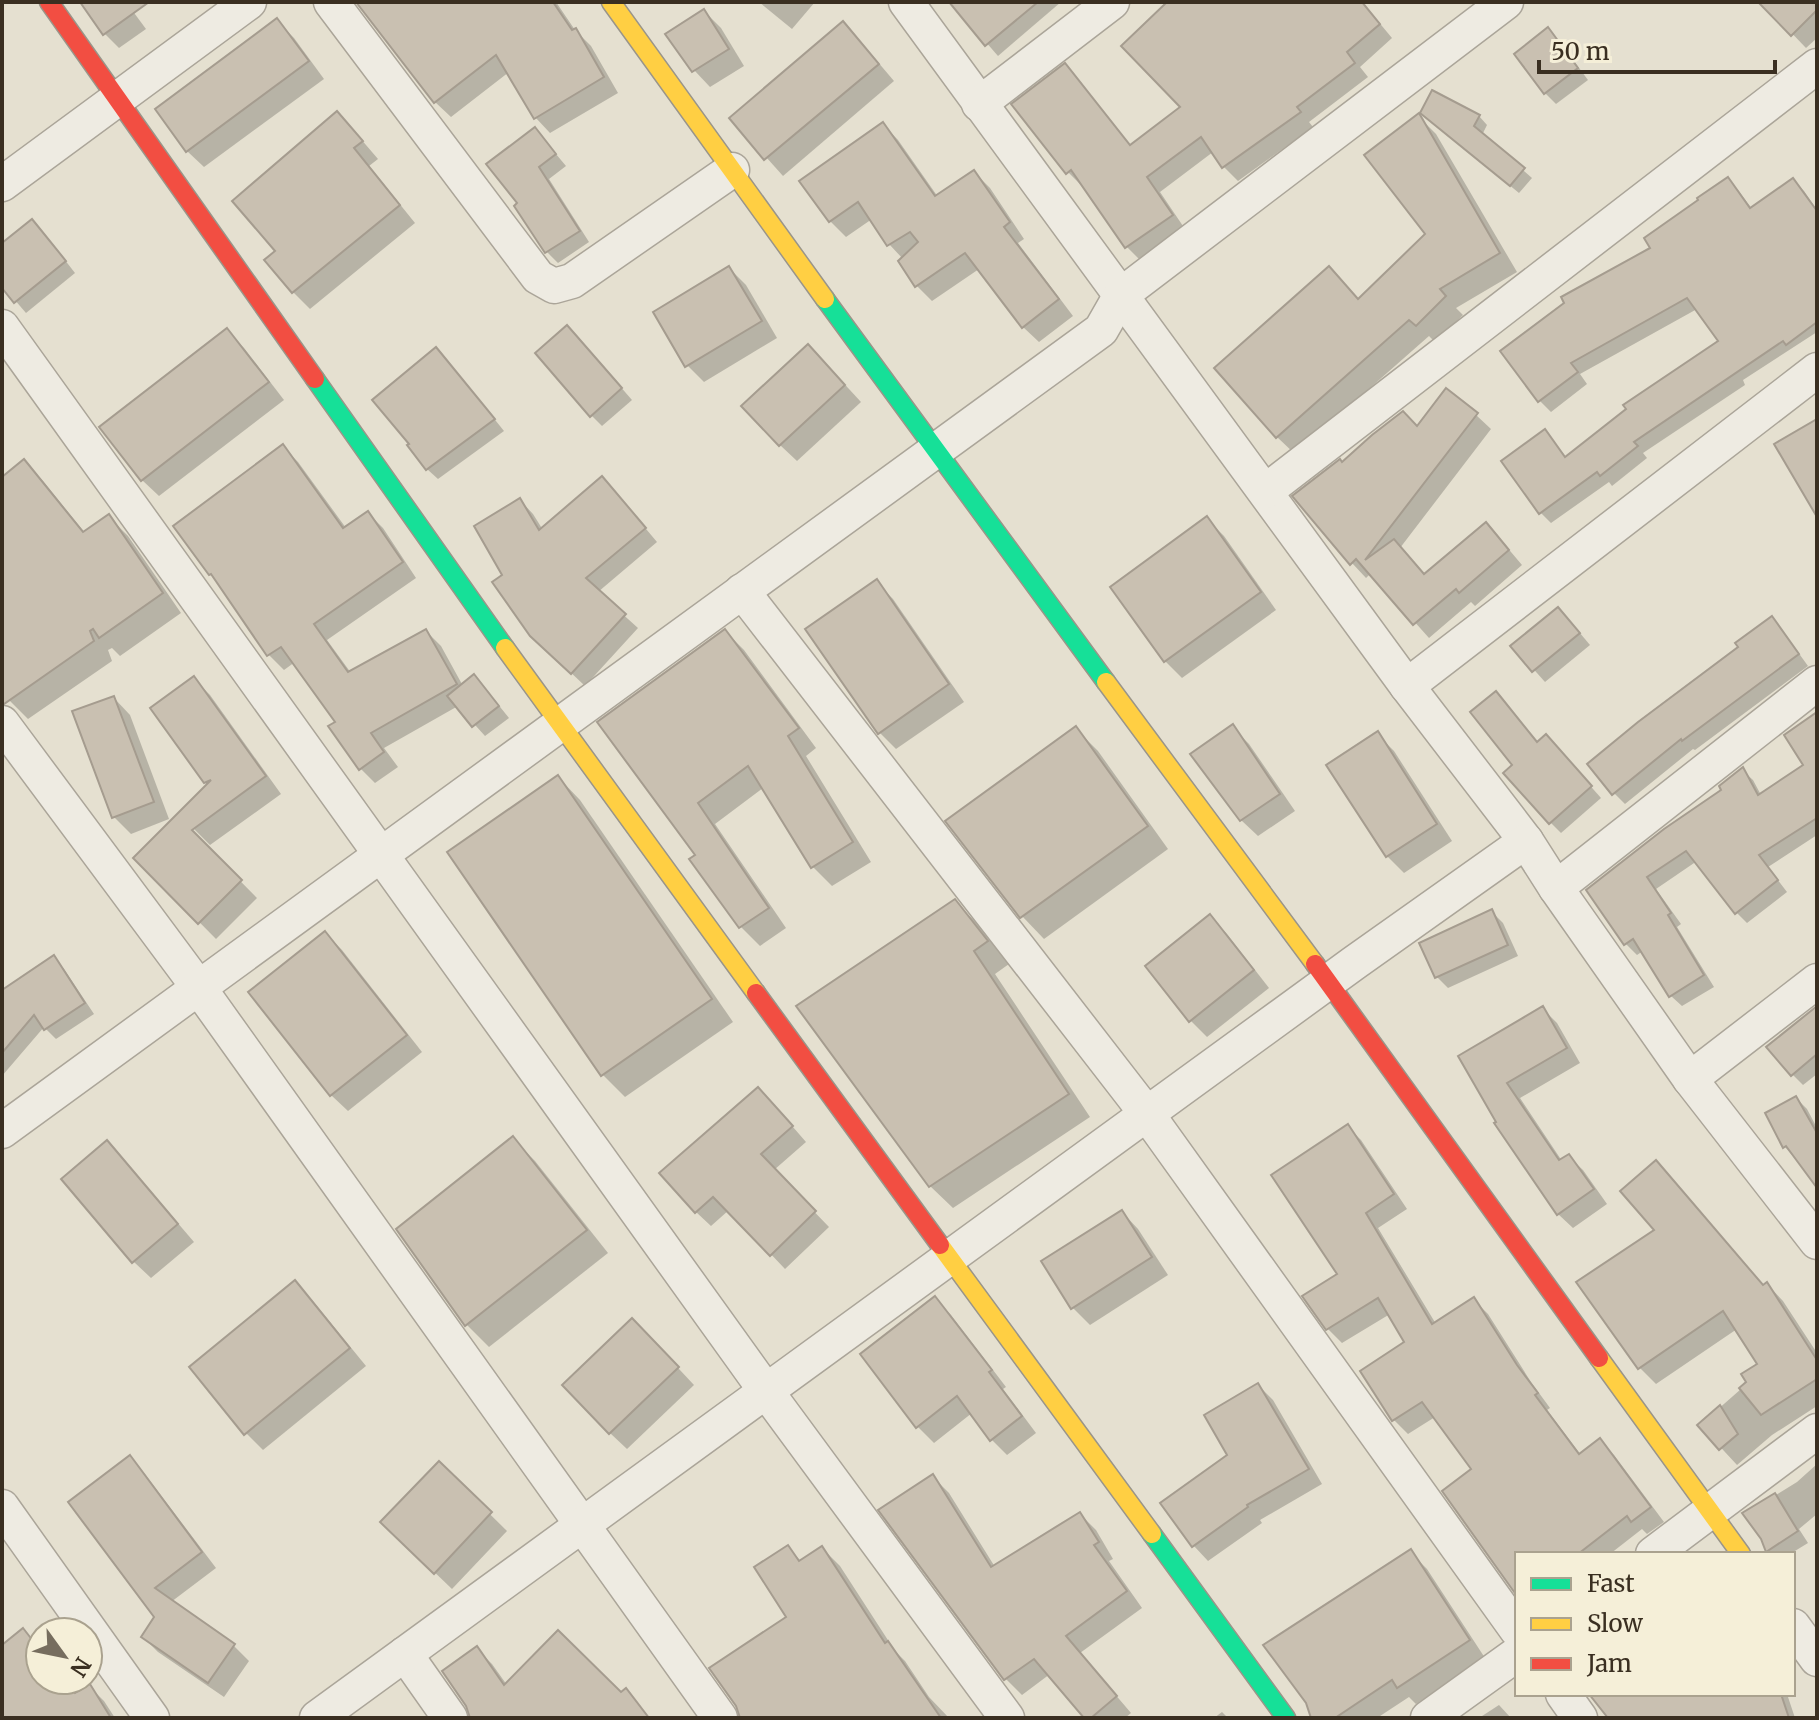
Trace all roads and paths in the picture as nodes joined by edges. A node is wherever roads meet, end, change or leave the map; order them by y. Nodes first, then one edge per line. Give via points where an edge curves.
1 (49, 2) edge
2 (249, 2) edge
3 (331, 2) edge
4 (611, 2) edge
5 (906, 2) edge
6 (1112, 2) edge
7 (1506, 2) edge
8 (1817, 66) edge
9 (117, 99) junction
10 (979, 104) junction
11 (732, 170) junction
12 (2, 184) edge
13 (1121, 295) junction
14 (2, 327) edge
15 (1817, 370) edge
16 (935, 451) junction
17 (1266, 491) junction
18 (742, 591) junction
19 (1817, 683) edge
20 (1407, 686) junction
21 (2, 723) edge
22 (559, 724) junction
23 (1526, 841) junction
24 (381, 854) junction
25 (1556, 888) junction
26 (1817, 981) edge
27 (1328, 982) junction
28 (199, 988) junction
29 (1690, 1079) junction
30 (1147, 1114) junction
31 (2, 1131) edge
32 (1817, 1242) edge
33 (950, 1257) junction
34 (766, 1391) junction
35 (1817, 1431) edge
36 (2, 1507) edge
37 (1711, 1512) junction
38 (581, 1526) junction
39 (1656, 1552) edge
40 (1740, 1552) edge
41 (1515, 1627) edge
42 (1795, 1629) edge
43 (405, 1654) junction
44 (1515, 1655) edge
45 (1817, 1659) edge
46 (1564, 1696) edge
47 (152, 1718) edge
48 (317, 1718) edge
49 (450, 1718) edge
50 (720, 1718) edge
51 (1007, 1718) edge
52 (1286, 1718) edge
53 (1428, 1718) edge
54 (1580, 1718) edge

1 - 9 street
2 - 9 street
3 - 11 street via 538,277 554,286 572,281
4 - 11 street
5 - 10 street
6 - 10 street
7 - 13 street
8 - 17 street
9 - 12 street
9 - 22 street
10 - 13 street
11 - 16 street
13 - 16 street via 1101,330
13 - 17 street
14 - 24 street
15 - 20 street
16 - 18 street
16 - 27 street
17 - 20 street
18 - 22 street
18 - 30 street
19 - 25 street
20 - 23 street
21 - 28 street
22 - 24 street
22 - 33 street
23 - 25 street
23 - 27 street
24 - 28 street
24 - 34 street
25 - 29 street
26 - 29 street
27 - 30 street
27 - 37 street
28 - 31 street
28 - 38 street
29 - 32 street
30 - 33 street
30 - 41 street
33 - 34 street
33 - 52 street
34 - 38 street
34 - 51 street
35 - 37 street
36 - 47 street
37 - 39 street
37 - 40 street
38 - 43 street
38 - 50 street
42 - 45 street
43 - 48 street
43 - 49 street
44 - 53 street
46 - 54 street

